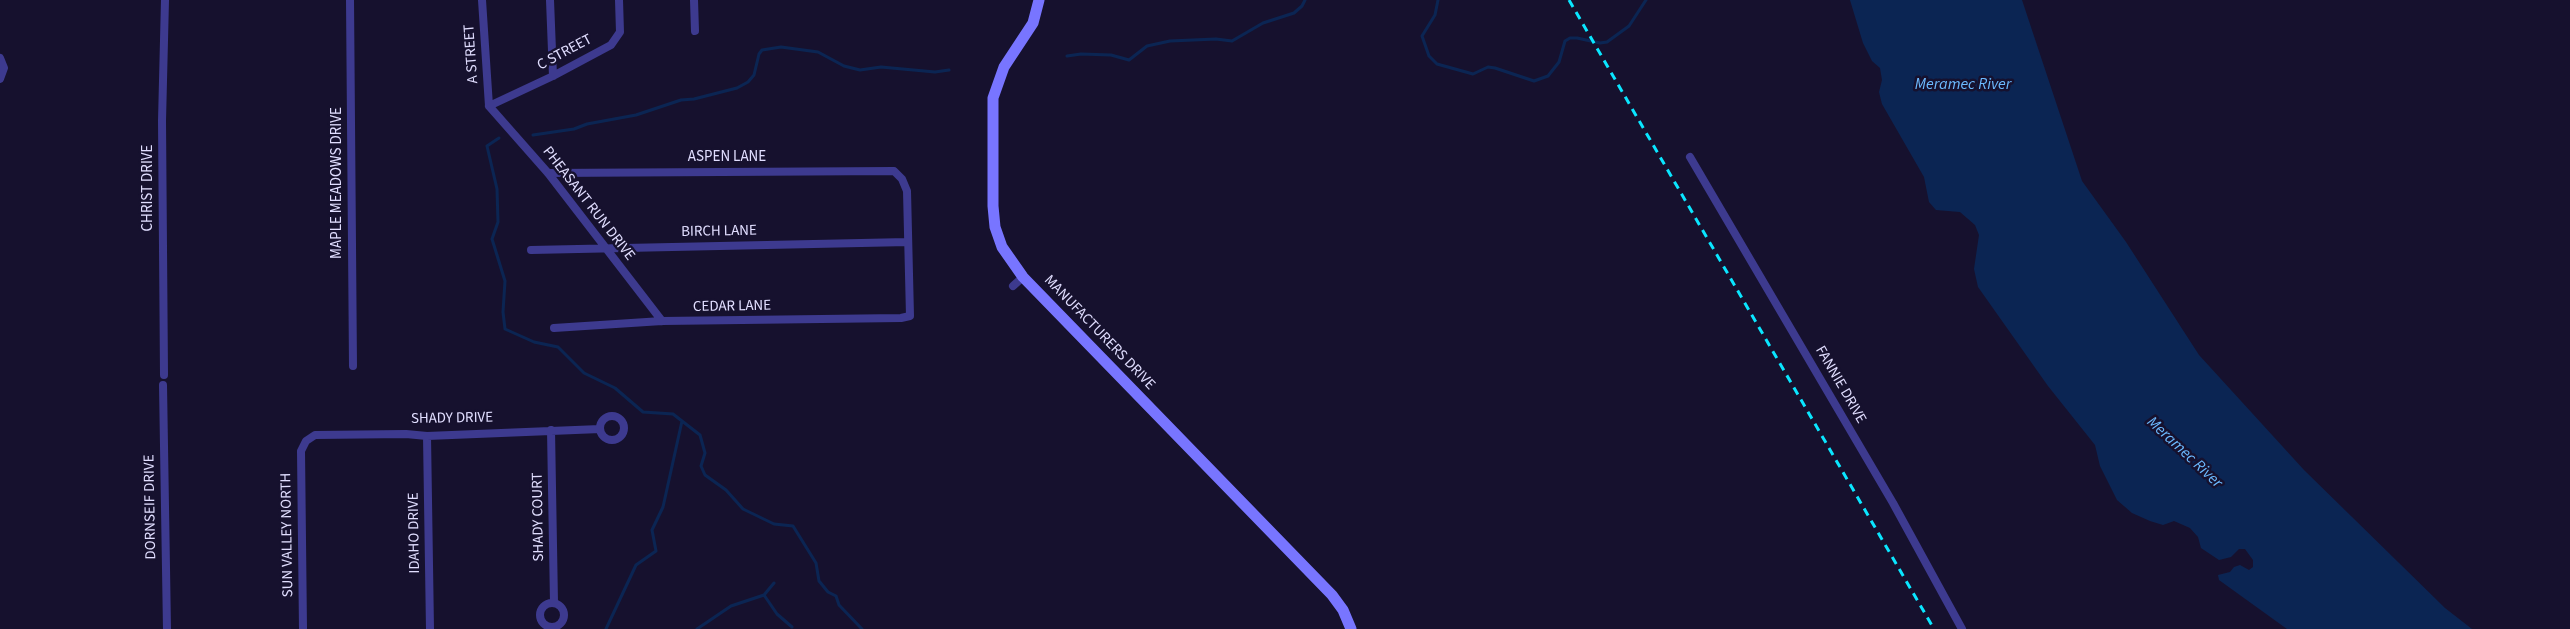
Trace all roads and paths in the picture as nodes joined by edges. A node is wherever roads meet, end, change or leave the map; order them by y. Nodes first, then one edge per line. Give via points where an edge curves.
1 (165, 0) edge
2 (350, 0) edge
3 (482, 0) edge
4 (550, 0) edge
5 (619, 0) edge
6 (694, 0) edge
7 (1039, 0) edge
8 (695, 31) dead end
9 (0, 58) edge
10 (553, 76) junction
11 (0, 79) edge
12 (489, 106) junction
13 (1690, 157) dead end
14 (548, 173) junction
15 (908, 242) junction
16 (605, 248) junction
17 (531, 250) dead end
18 (1023, 277) junction
19 (1014, 286) dead end
20 (662, 321) junction
21 (554, 328) dead end
22 (353, 366) dead end
23 (164, 375) dead end
24 (163, 385) dead end
25 (600, 429) dead end
26 (551, 430) junction
27 (427, 436) junction
28 (306, 441) joint
29 (554, 603) dead end
30 (167, 629) edge
31 (303, 629) edge
32 (430, 629) edge
33 (1351, 629) edge
34 (1962, 629) edge

1 - 23 street, CHRIST DRIVE via 162,121
2 - 22 street, MAPLE MEADOWS DRIVE
3 - 12 street, A STREET
4 - 10 street
5 - 10 street, C STREET via 620,32 611,45
6 - 8 street
7 - 18 street, MANUFACTURERS DRIVE via 1027,35 1000,74 992,106 995,227 1005,253
9 - 11 street via 4,68
10 - 12 street, C STREET
12 - 14 street, PHEASANT RUN DRIVE
13 - 34 street, FANNIE DRIVE via 1893,503
14 - 15 street, ASPEN LANE via 894,171 902,179 906,191
14 - 16 street, PHEASANT RUN DRIVE
15 - 16 street, BIRCH LANE
15 - 20 street, CEDAR LANE via 910,316
16 - 17 street, BIRCH LANE
16 - 20 street, PHEASANT RUN DRIVE
18 - 19 street
18 - 33 street, MANUFACTURERS DRIVE via 1332,595
20 - 21 street, CEDAR LANE
24 - 30 street, DORNSEIF DRIVE
25 - 26 street, SHADY DRIVE
26 - 27 street, SHADY DRIVE
26 - 29 street, SHADY COURT
27 - 28 street, SHADY DRIVE via 324,434 314,435
27 - 32 street, IDAHO DRIVE
28 - 31 street, SUN VALLEY NORTH via 301,451

